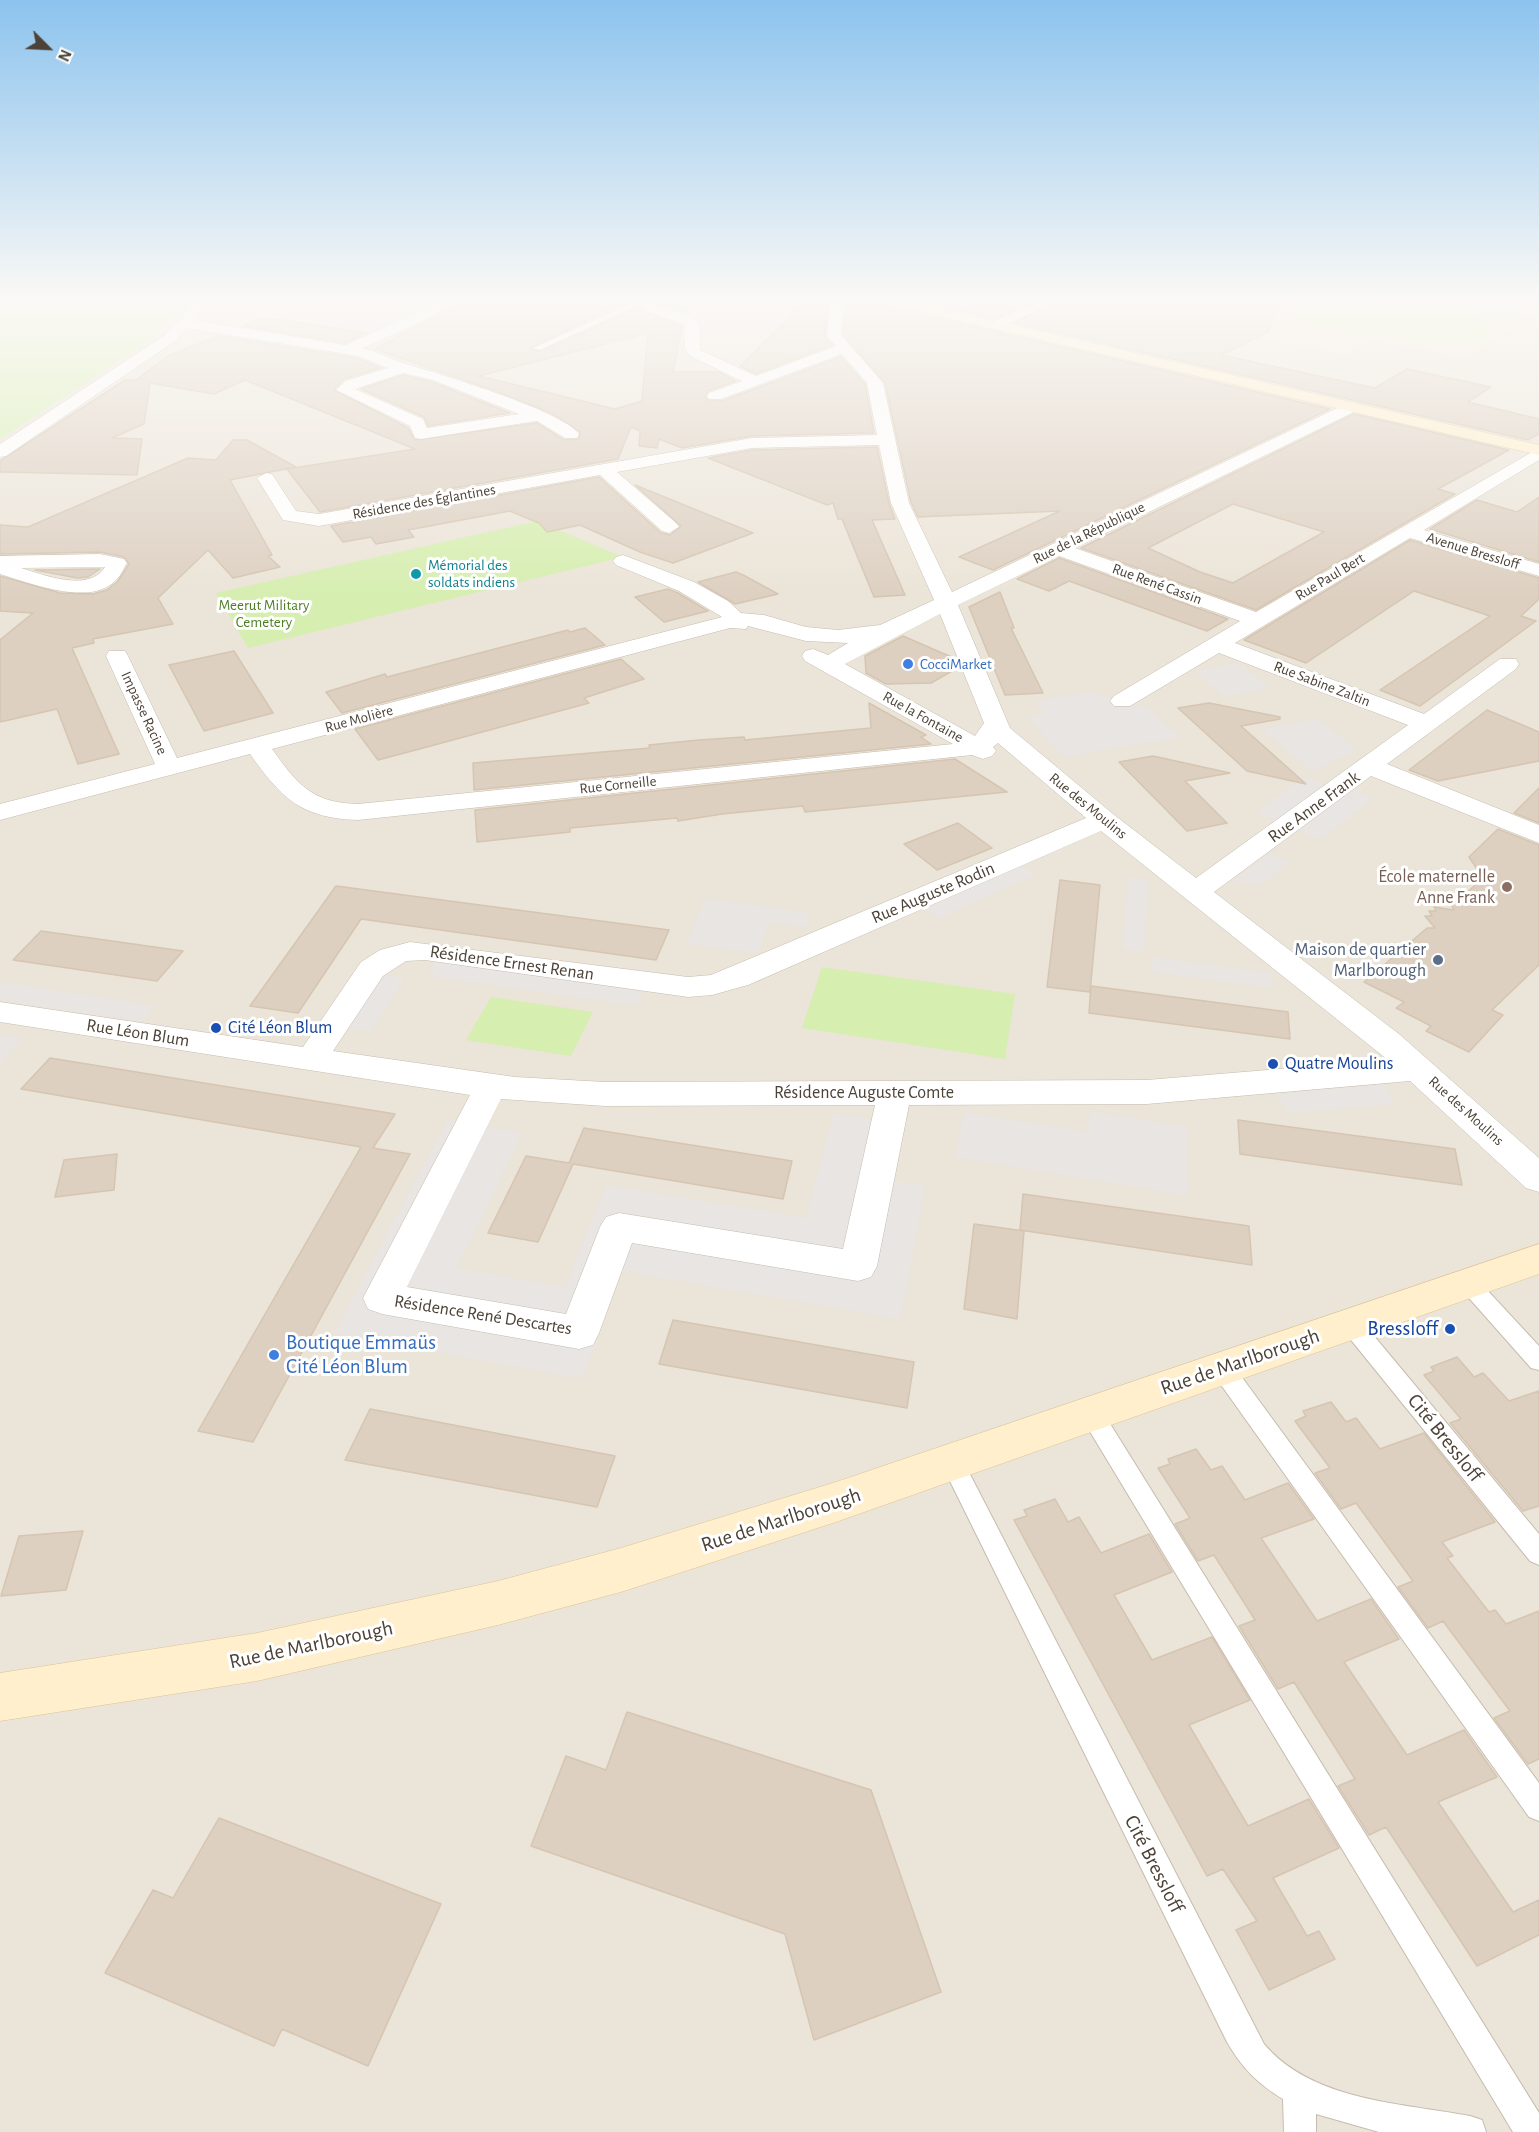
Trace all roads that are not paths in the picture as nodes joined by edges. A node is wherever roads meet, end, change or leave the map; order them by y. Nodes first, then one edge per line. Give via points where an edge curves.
1 (78, 400) edge
2 (367, 400) edge
3 (500, 400) edge
4 (879, 400) edge
5 (1323, 400) edge
6 (1352, 407) junction
7 (539, 416) junction
8 (421, 434) junction
9 (571, 434) dead end
10 (887, 440) junction
11 (1539, 451) edge
12 (0, 452) edge
13 (424, 453) dead end
14 (603, 469) junction
15 (266, 478) dead end
16 (669, 527) dead end
17 (1408, 531) junction
18 (1057, 548) junction
19 (623, 561) dead end
20 (0, 562) edge
21 (0, 568) edge
22 (1539, 570) edge
23 (946, 602) junction
24 (1257, 620) junction
25 (731, 623) junction
26 (891, 629) junction
27 (1217, 644) junction
28 (117, 656) dead end
29 (1508, 664) dead end
30 (832, 666) junction
31 (1122, 701) dead end
32 (993, 721) junction
33 (1427, 724) junction
34 (943, 728) junction
35 (256, 746) junction
36 (975, 746) junction
37 (1369, 766) junction
38 (170, 769) junction
39 (0, 812) edge
40 (1104, 820) junction
41 (1539, 835) edge
42 (1197, 891) junction
43 (763, 967) joint
44 (0, 1012) edge
45 (311, 1060) junction
46 (1419, 1069) junction
47 (491, 1086) junction
48 (894, 1093) junction
49 (1539, 1179) edge
50 (1539, 1259) edge
51 (1468, 1283) junction
52 (1351, 1324) junction
53 (1539, 1360) edge
54 (1222, 1368) junction
55 (1091, 1413) junction
56 (952, 1462) junction
57 (1539, 1553) edge
58 (0, 1697) edge
59 (1539, 1807) edge
60 (1299, 2091) junction
61 (1300, 2132) edge
62 (1470, 2132) edge
63 (1532, 2132) edge

1 - 12 street
2 - 8 street via 417,423
3 - 7 street
4 - 10 street, Rue des Moulins
5 - 6 main road
6 - 11 main road
6 - 18 street, Rue de la République
7 - 8 street
7 - 9 street
8 - 13 street
10 - 14 street, Résidence des Églantines via 764,441
10 - 23 street, Rue des Moulins via 900,504
11 - 17 street, Rue Paul Bert
14 - 15 street, Résidence des Églantines via 310,521 290,516
14 - 16 street
17 - 22 street, Avenue Bressloff
17 - 24 street, Rue Paul Bert
18 - 23 street, Rue de la République
18 - 24 street, Rue René Cassin
19 - 25 street, Rue la Fontaine via 681,584 732,613
20 - 21 street via 117,562 105,581 85,588
23 - 26 street, Rue de la République
23 - 32 street, Rue des Moulins
24 - 27 street, Rue Paul Bert
25 - 26 street via 765,620 826,636 855,636
25 - 30 street, Rue la Fontaine via 765,630
25 - 35 street, Rue Molière
26 - 30 street, Rue de la République via 839,656
27 - 31 street, Rue Paul Bert
27 - 33 street, Rue Sabine Zaltin
28 - 38 street, Impasse Racine
29 - 33 street
30 - 34 street, Rue la Fontaine
32 - 34 street
32 - 36 street via 992,734
32 - 40 street, Rue des Moulins via 1013,745
33 - 37 street
34 - 36 street, Rue la Fontaine
35 - 36 street, Rue Corneille via 295,796 320,809 344,813 938,753
35 - 38 street, Rue Molière
36 - 40 street, Rue la Fontaine
37 - 41 street, Rue Anne Frank
37 - 42 street, Rue Anne Frank
38 - 39 street, Rue Molière
40 - 42 street, Rue des Moulins
40 - 43 street, Rue Auguste Rodin
42 - 46 street, Rue des Moulins
43 - 45 street, Résidence Ernest Renan via 724,983 688,987 403,951 372,969
44 - 45 street, Rue Léon Blum
45 - 47 street, Résidence Auguste Comte
46 - 48 street, Résidence Auguste Comte via 1169,1091
46 - 49 street, Rue des Moulins
47 - 48 street, Résidence Auguste Comte via 631,1095
47 - 48 street, Résidence René Descartes via 382,1298 579,1333 619,1227 858,1266
50 - 51 main road, Rue de Marlborough
51 - 52 main road, Rue de Marlborough
51 - 53 lane
52 - 54 main road, Rue de Marlborough
52 - 57 lane, Cité Bressloff
54 - 55 main road, Rue de Marlborough
54 - 59 lane
55 - 56 main road, Rue de Marlborough
55 - 63 lane
56 - 58 main road, Rue de Marlborough via 690,1550 498,1603 257,1658
56 - 60 lane, Cité Bressloff via 1238,2031 1255,2057
60 - 61 lane
60 - 62 lane, Cité Bressloff via 1323,2103

